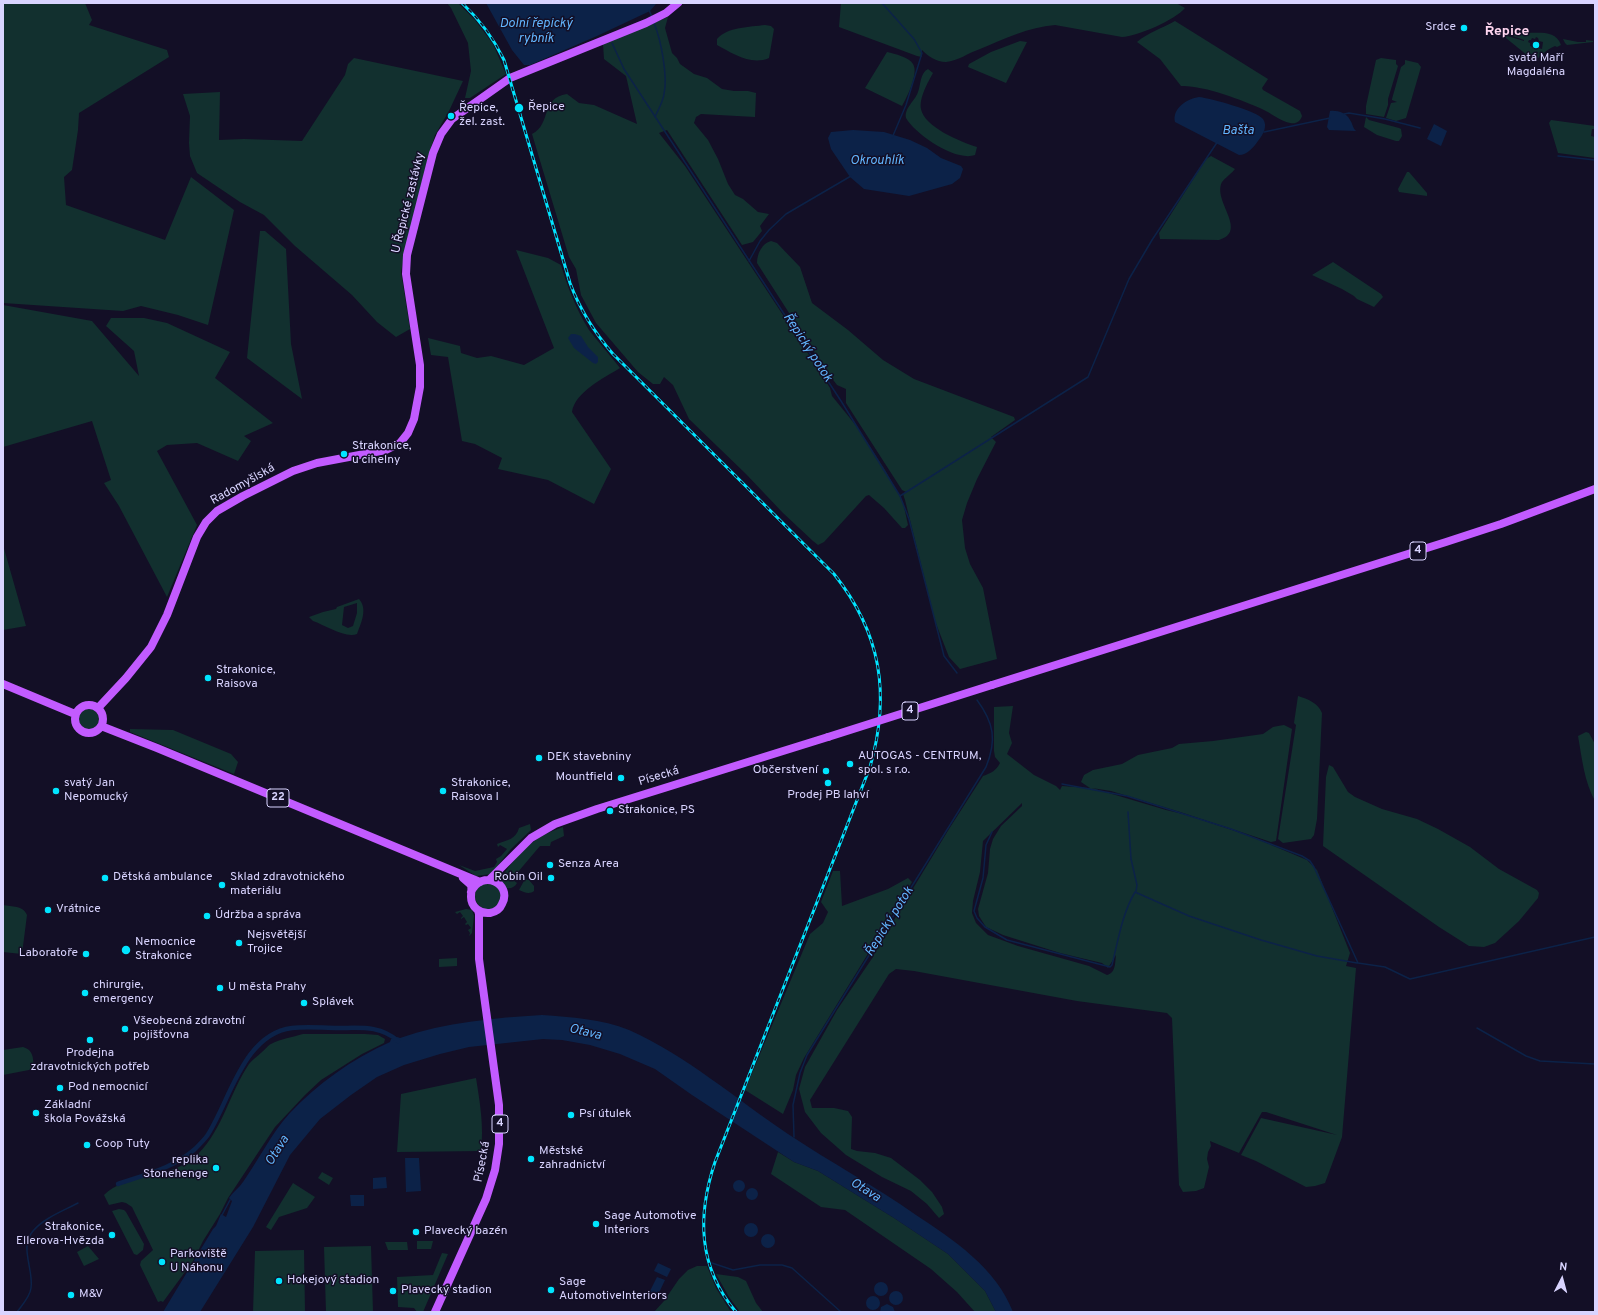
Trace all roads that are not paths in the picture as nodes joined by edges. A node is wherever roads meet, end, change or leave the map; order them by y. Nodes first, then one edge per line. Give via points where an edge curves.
1 (678, 3) edge
2 (420, 365) joint
3 (1595, 489) edge
4 (3, 684) edge
5 (98, 708) junction
6 (75, 714) junction
7 (101, 726) junction
8 (509, 860) junction
9 (454, 871) junction
10 (489, 880) junction
11 (480, 882) junction
12 (500, 885) junction
13 (471, 892) junction
14 (478, 910) junction
15 (488, 913) junction
16 (479, 934) junction
17 (435, 1312) edge

1 - 2 main road, U Řepické zastávky via 666,13 646,23 502,82 452,119 437,142 406,265
2 - 5 main road, Radomyšlská via 420,387 414,419 408,433 400,442 386,450 317,463 293,471 243,496 210,518 197,537 156,639 145,656
3 - 8 main road, Písecká / 4, bridge via 1446,542 597,809 562,822 531,838
4 - 6 main road
5 - 6 main road via 85,705
5 - 7 main road via 102,715
6 - 7 main road via 76,726 82,732 93,732
7 - 9 main road, 22
8 - 10 main road, Písecká / 4
8 - 12 main road, Písecká / 4 via 500,876
9 - 11 main road, 22
9 - 13 main road, 22 via 471,885
10 - 11 main road
10 - 12 main road
11 - 13 main road
12 - 15 main road, 4 via 504,895 502,905
13 - 14 main road, 4 via 472,901
14 - 15 main road
14 - 16 main road, Písecká / 4
15 - 16 main road, Písecká / 4 via 482,921
16 - 17 main road, Písecká / 4 via 479,959 500,1122 497,1162 489,1192

